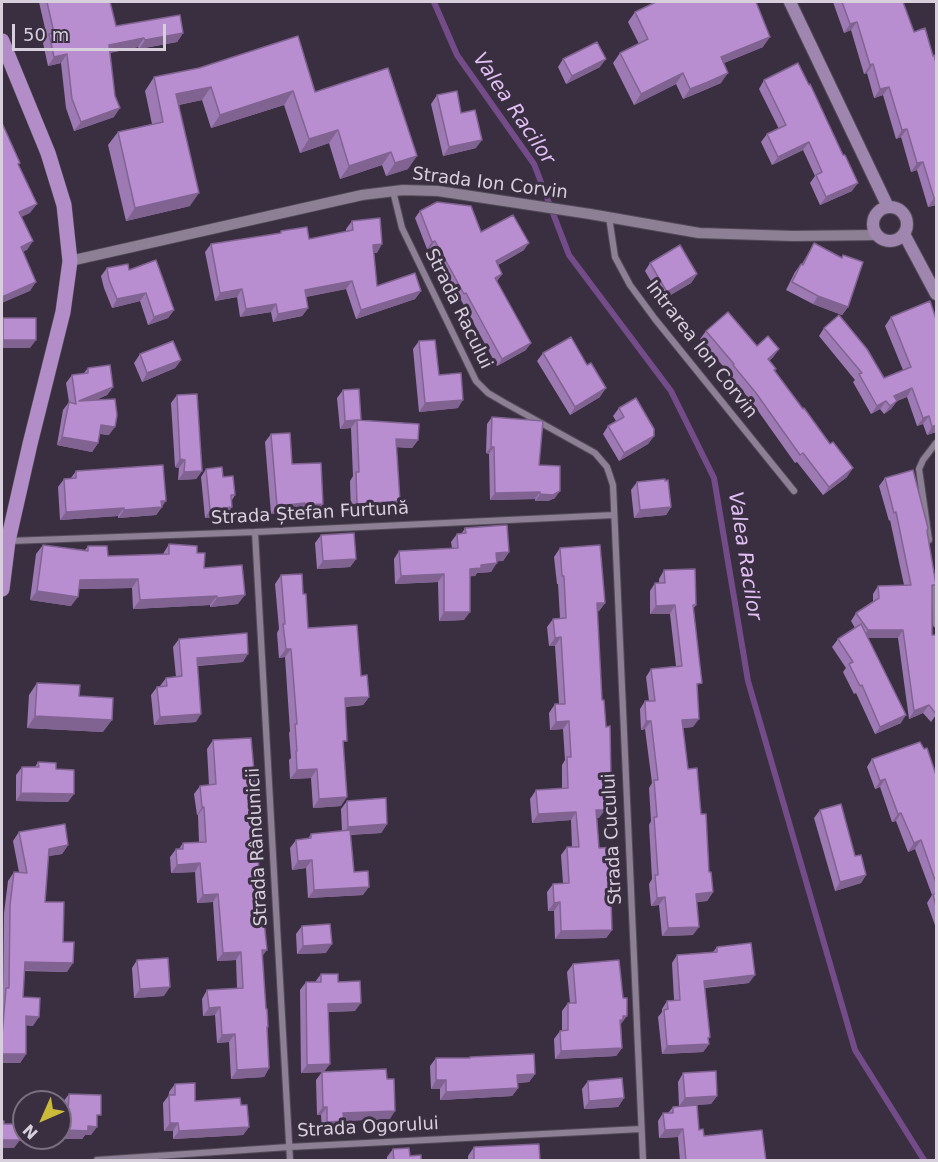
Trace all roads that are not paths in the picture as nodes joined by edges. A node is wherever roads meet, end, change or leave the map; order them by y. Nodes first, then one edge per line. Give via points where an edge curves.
1 (790, 2) edge
2 (2, 41) edge
3 (393, 191) junction
4 (888, 207) junction
5 (609, 217) junction
6 (904, 234) junction
7 (877, 235) junction
8 (70, 261) junction
9 (936, 294) edge
10 (936, 443) edge
11 (794, 491) dead end
12 (614, 515) junction
13 (255, 532) junction
14 (8, 542) junction
15 (930, 552) edge
16 (933, 576) edge
17 (2, 589) edge
18 (936, 624) edge
19 (641, 1129) junction
20 (289, 1147) junction
21 (97, 1161) edge
22 (290, 1161) edge
23 (643, 1161) edge

1 - 4 main road
2 - 8 main road via 48,153 64,205
3 - 5 street, Strada Ion Corvin via 438,191
3 - 8 street, Strada Ion Corvin
3 - 12 street, Strada Racului via 402,228 476,381 488,393 595,453 607,467 613,485
4 - 6 main road via 902,212 907,227
4 - 7 main road via 873,221
5 - 7 street, Strada Ion Corvin via 699,233
5 - 11 street, Intrarea Ion Corvin via 615,257 630,285
6 - 7 main road via 891,241
6 - 9 main road
8 - 14 main road via 63,312
10 - 15 street via 919,469
12 - 13 street, Strada Ștefan Furtună
12 - 19 street, Strada Cucului
13 - 14 street, Strada Ștefan Furtună
13 - 20 street, Strada Rândunicii
14 - 17 main road
16 - 18 street
19 - 20 street, Strada Ogorului
19 - 23 street, Strada Cucului
20 - 21 street, Strada Ogorului
20 - 22 street, Strada Rândunicii

